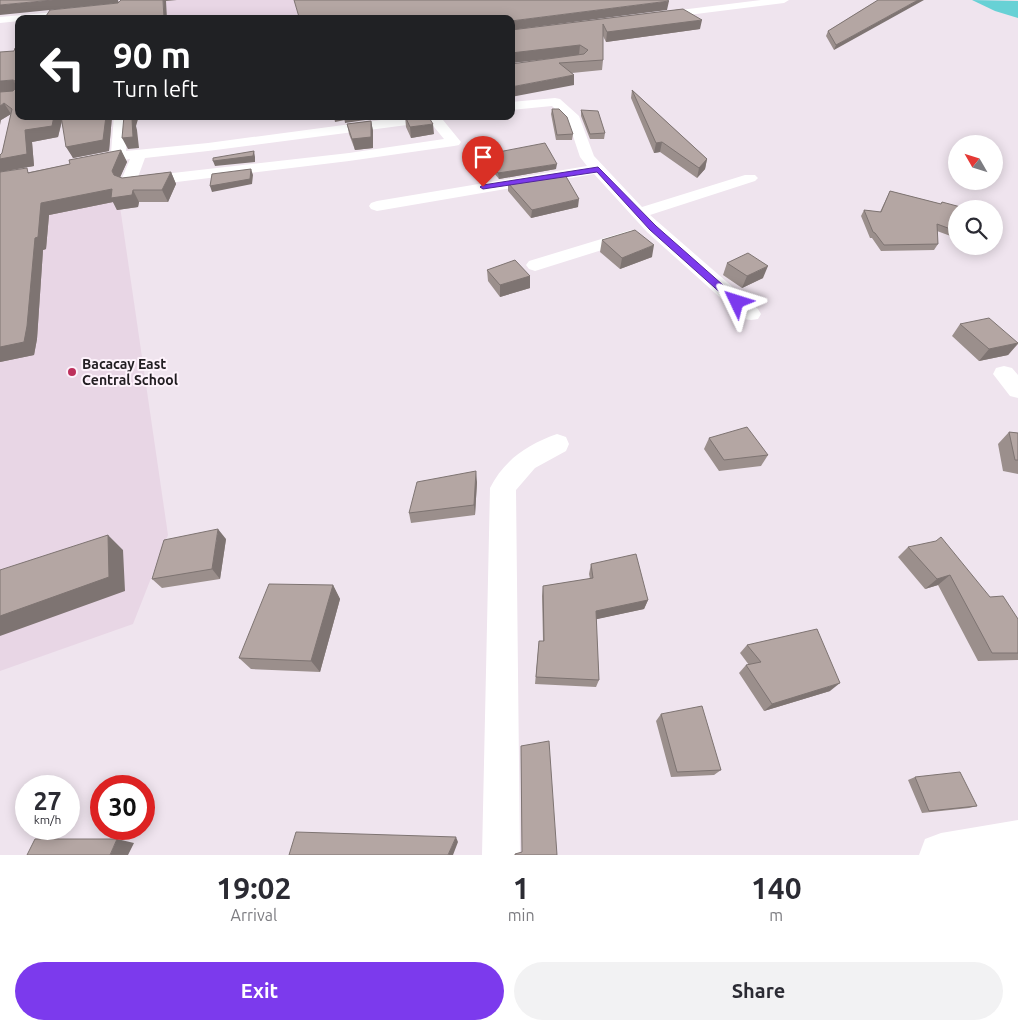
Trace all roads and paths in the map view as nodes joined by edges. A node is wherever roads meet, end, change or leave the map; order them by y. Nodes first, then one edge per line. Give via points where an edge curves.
1 (784, 0) edge
2 (89, 11) edge
3 (49, 15) edge
4 (15, 18) edge
5 (641, 18) edge
6 (0, 20) edge
7 (515, 106) edge
8 (121, 120) edge
9 (389, 120) edge
10 (441, 120) edge
11 (372, 121) edge
12 (139, 154) junction
13 (118, 156) junction
14 (82, 163) edge
15 (598, 169) junction
16 (750, 178) dead end
17 (378, 206) dead end
18 (639, 213) junction
19 (653, 228) junction
20 (535, 266) dead end
21 (751, 314) dead end
22 (557, 444) dead end
23 (1018, 842) edge
24 (501, 855) edge
25 (941, 855) edge

1 - 5 street
2 - 3 street
4 - 6 street
7 - 15 street via 555,102 574,119 587,157
8 - 13 street
9 - 11 street
10 - 12 street via 454,142 128,183
11 - 12 street
12 - 13 street
13 - 14 street
15 - 17 street
15 - 18 street
16 - 18 street
18 - 19 street
19 - 20 street
19 - 21 street
22 - 24 street via 537,452 512,473 503,488
23 - 25 main road

